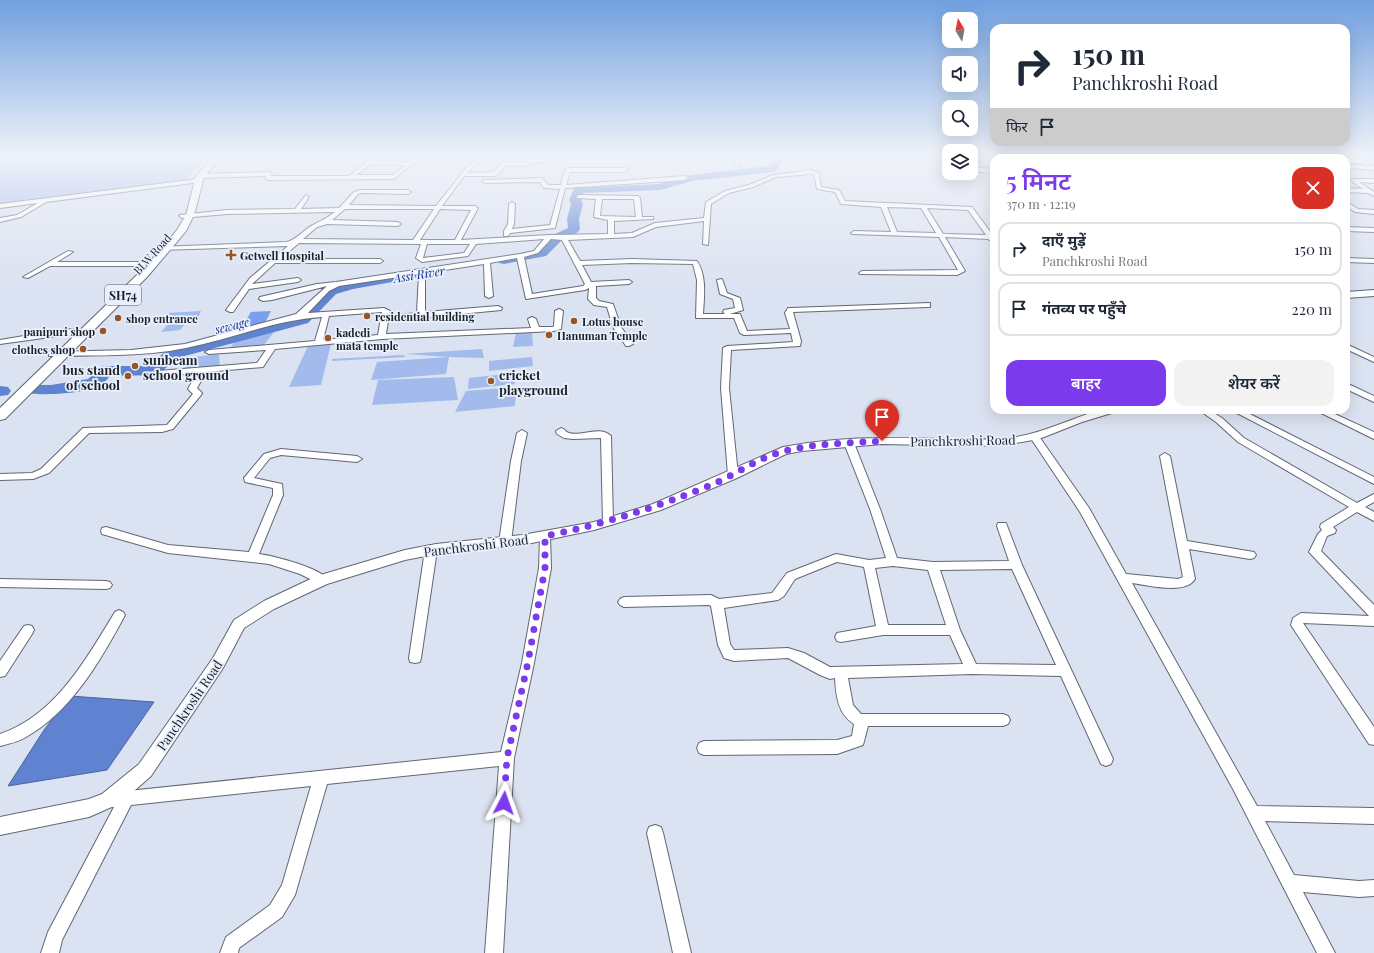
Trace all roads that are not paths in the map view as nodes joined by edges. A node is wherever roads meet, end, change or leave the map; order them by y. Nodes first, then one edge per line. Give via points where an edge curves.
1 (56, 199) edge
2 (191, 199) edge
3 (304, 199) edge
4 (350, 199) edge
5 (444, 199) edge
6 (560, 199) edge
7 (599, 199) edge
8 (637, 199) edge
9 (713, 199) edge
10 (841, 199) edge
11 (45, 201) junction
12 (512, 204) dead end
13 (884, 205) junction
14 (0, 206) edge
15 (923, 206) junction
16 (1350, 206) edge
17 (438, 207) junction
18 (342, 208) junction
19 (297, 210) junction
20 (1357, 211) junction
21 (1350, 212) edge
22 (1374, 212) edge
23 (186, 216) junction
24 (651, 218) dead end
25 (611, 219) junction
26 (639, 219) junction
27 (707, 219) junction
28 (0, 220) edge
29 (326, 222) junction
30 (398, 224) dead end
31 (1350, 229) edge
32 (1374, 230) edge
33 (507, 231) junction
34 (854, 233) dead end
35 (895, 234) junction
36 (610, 236) junction
37 (940, 236) junction
38 (990, 236) edge
39 (557, 237) junction
40 (506, 239) junction
41 (990, 239) edge
42 (298, 241) junction
43 (416, 241) junction
44 (425, 242) junction
45 (457, 242) junction
46 (474, 242) junction
47 (706, 244) dead end
48 (163, 248) junction
49 (70, 252) dead end
50 (520, 257) junction
51 (1350, 260) edge
52 (273, 261) junction
53 (380, 261) dead end
54 (1374, 261) edge
55 (487, 262) junction
56 (578, 263) junction
57 (48, 264) junction
58 (143, 264) junction
59 (422, 273) junction
60 (862, 273) dead end
61 (26, 277) dead end
62 (298, 280) dead end
63 (720, 280) dead end
64 (629, 282) dead end
65 (337, 284) junction
66 (591, 284) junction
67 (246, 287) junction
68 (124, 289) junction
69 (1374, 293) edge
70 (1350, 295) edge
71 (488, 296) dead end
72 (263, 299) dead end
73 (927, 305) dead end
74 (498, 308) dead end
75 (230, 310) dead end
76 (559, 311) dead end
77 (326, 315) junction
78 (421, 315) junction
79 (726, 315) junction
80 (299, 316) junction
81 (385, 318) junction
82 (532, 319) dead end
83 (536, 330) junction
84 (794, 331) junction
85 (76, 332) junction
86 (382, 337) junction
87 (0, 342) edge
88 (319, 342) junction
89 (629, 344) dead end
90 (272, 347) junction
91 (1350, 348) edge
92 (209, 352) dead end
93 (57, 353) junction
94 (1374, 360) edge
95 (203, 370) junction
96 (161, 373) dead end
97 (1350, 388) edge
98 (10, 398) edge
99 (1374, 398) edge
100 (1098, 414) edge
101 (1209, 414) edge
102 (1243, 414) edge
103 (1327, 414) edge
104 (0, 416) edge
105 (561, 431) dead end
106 (522, 433) dead end
107 (1374, 436) edge
108 (1035, 437) junction
109 (849, 443) junction
110 (1164, 456) dead end
111 (357, 458) dead end
112 (733, 475) junction
113 (0, 477) edge
114 (1374, 481) edge
115 (1374, 497) edge
116 (1357, 508) junction
117 (1374, 517) edge
118 (608, 522) junction
119 (1002, 526) dead end
120 (106, 531) dead end
121 (545, 536) junction
122 (505, 542) junction
123 (1181, 544) junction
124 (431, 550) junction
125 (1250, 555) dead end
126 (253, 556) junction
127 (892, 562) junction
128 (869, 564) junction
129 (1016, 565) junction
130 (933, 566) junction
131 (1123, 578) junction
132 (322, 580) junction
133 (0, 582) edge
134 (106, 585) dead end
135 (624, 602) dead end
136 (717, 604) junction
137 (1374, 613) edge
138 (119, 615) dead end
139 (1374, 620) edge
140 (28, 630) dead end
141 (883, 630) junction
142 (954, 630) junction
143 (841, 637) dead end
144 (415, 658) dead end
145 (972, 670) junction
146 (1066, 671) junction
147 (0, 672) edge
148 (841, 674) junction
149 (862, 720) junction
150 (1003, 720) dead end
151 (1374, 739) edge
152 (0, 740) edge
153 (704, 748) dead end
154 (507, 758) junction
155 (1106, 759) dead end
156 (321, 778) junction
157 (126, 799) junction
158 (108, 800) junction
159 (1253, 813) junction
160 (1374, 816) edge
161 (0, 826) edge
162 (655, 833) dead end
163 (1290, 883) junction
164 (1374, 888) edge
165 (50, 953) edge
166 (229, 953) edge
167 (494, 953) edge
168 (682, 953) edge
169 (1326, 953) edge

1 - 11 street
2 - 23 main road, SH74
3 - 19 street
4 - 18 street
5 - 17 street
6 - 33 street via 553,227
7 - 25 street via 598,218
8 - 26 street
9 - 27 street via 707,207
10 - 13 street via 843,203
11 - 14 street
11 - 28 street via 19,216
12 - 33 street via 511,224
13 - 15 street
13 - 35 street
15 - 37 street
15 - 38 street via 970,208
16 - 20 street
17 - 18 street
17 - 43 street
17 - 45 street via 475,208
18 - 19 street
18 - 29 street
19 - 23 street
20 - 21 street
20 - 22 street
23 - 48 main road, SH74 via 181,231
24 - 26 street
25 - 26 street
25 - 36 street
27 - 36 street via 655,224 635,235
27 - 47 street
29 - 30 street
29 - 42 street via 315,226
31 - 32 street
33 - 40 street
34 - 35 street
35 - 37 street
36 - 39 street
37 - 41 street
37 - 60 street via 961,272
39 - 40 street
39 - 50 street via 536,252
39 - 56 street
40 - 46 street
42 - 43 street
42 - 48 street via 287,244
42 - 52 street
43 - 44 street
44 - 45 street
44 - 46 street via 419,258 422,260 466,256
45 - 46 street
48 - 58 main road, BLW Road / SH74
48 - 68 main road, SH74
49 - 57 street
50 - 55 street
50 - 66 street via 529,297 584,288
51 - 54 street
52 - 53 street
52 - 67 street
55 - 59 street
55 - 71 street
56 - 66 street
56 - 79 street via 696,262 700,282 699,316
57 - 58 street
57 - 61 street
58 - 68 main road, BLW Road / SH74
59 - 65 street
59 - 78 street
62 - 67 street
63 - 79 street via 724,294 736,298 739,310 728,310
64 - 66 street
65 - 72 street via 317,286
65 - 80 street via 330,287
66 - 89 street via 592,299 610,306 618,327
67 - 75 street
68 - 85 main road, BLW Road / SH74
68 - 93 main road, SH74
69 - 70 street
73 - 84 street via 791,310 789,313
74 - 78 street
76 - 83 street via 557,328
77 - 80 street
77 - 81 street via 381,310 386,311
77 - 88 street
78 - 81 street
79 - 84 street via 737,316 744,333
80 - 93 street via 185,346 131,352
81 - 86 street
82 - 83 street
83 - 86 street
84 - 112 street via 798,344 795,345 727,348 725,388
85 - 87 street via 60,332
85 - 93 main road, BLW Road / SH74
86 - 88 street
88 - 90 street
90 - 92 street
90 - 95 street via 260,365
91 - 94 street
93 - 98 main road, SH74
95 - 96 street
95 - 113 street via 192,389 198,393 197,395 170,427 86,430 45,471 33,476
97 - 99 street
98 - 104 main road, SH74
100 - 108 street, Panchkroshi Road
101 - 116 street via 1240,440
102 - 114 street
103 - 107 street
105 - 118 street via 562,434 569,436 601,434 608,439
106 - 122 street
108 - 109 street, Panchkroshi Road via 980,442
108 - 131 street via 1085,511
109 - 112 street, Panchkroshi Road via 784,451
109 - 127 street via 875,509
110 - 123 street
111 - 126 street via 281,452 267,456 249,480 278,486 278,495
112 - 118 street, Panchkroshi Road via 657,507
115 - 116 street
116 - 117 street
116 - 137 street via 1328,528 1315,552
118 - 121 street, Panchkroshi Road
119 - 129 street
120 - 126 street via 175,550
121 - 122 street, Panchkroshi Road
121 - 154 street via 545,568
122 - 124 street, Panchkroshi Road
123 - 125 street
123 - 131 street via 1189,578 1185,582 1179,584
124 - 132 street, Panchkroshi Road via 379,562
124 - 144 street
126 - 132 street via 293,566
127 - 128 street
127 - 130 street
128 - 136 street via 847,559 831,559 791,576 780,593 774,597
128 - 141 street
129 - 130 street
129 - 146 street
130 - 142 street
131 - 159 street
132 - 158 street, Panchkroshi Road via 252,614 239,624 218,663 145,770
133 - 134 street
135 - 136 street via 706,599
136 - 148 street via 724,645 729,654 734,656 788,653 823,671
138 - 152 street via 80,679 65,696 24,731
139 - 151 street via 1301,618 1297,621 1297,625
140 - 147 street
141 - 142 street
141 - 143 street
142 - 145 street
145 - 146 street
145 - 148 street
146 - 155 street
148 - 149 street via 847,709 853,717
149 - 150 street
149 - 153 street via 858,740 838,747
154 - 156 street
154 - 167 street
156 - 157 street
156 - 166 street via 289,889 276,910 232,943
157 - 158 street
157 - 165 street via 54,938
158 - 161 street, Panchkroshi Road via 70,813
159 - 160 street
159 - 163 street
162 - 168 street
163 - 164 street
163 - 169 street

